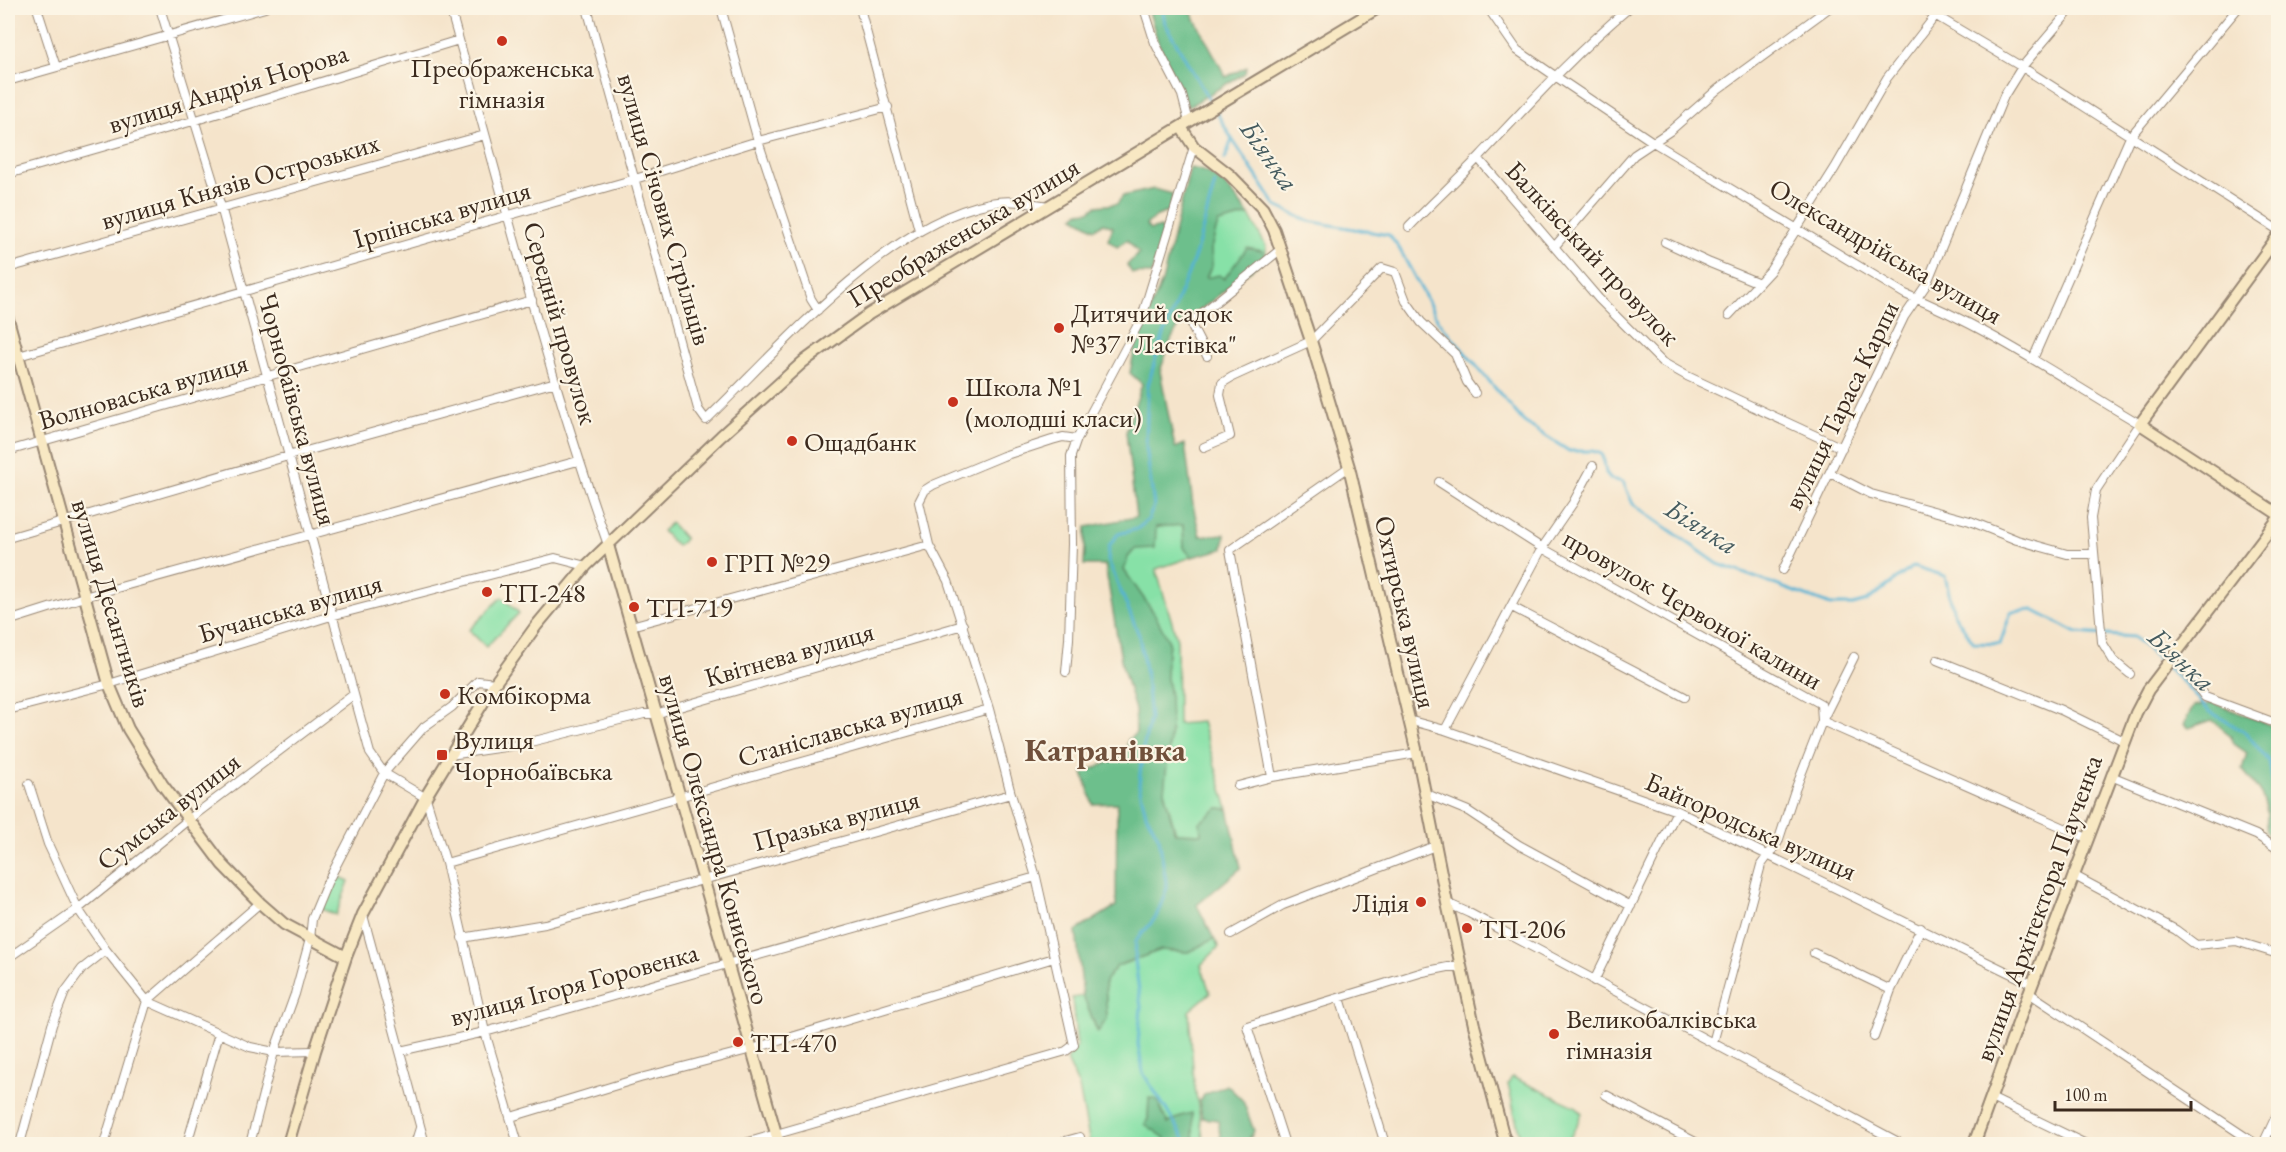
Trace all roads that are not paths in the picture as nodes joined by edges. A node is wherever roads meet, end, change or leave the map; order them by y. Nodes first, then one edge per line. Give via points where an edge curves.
1 (37, 8) edge
2 (160, 8) edge
3 (265, 8) edge
4 (450, 8) edge
5 (587, 8) edge
6 (721, 8) edge
7 (860, 8) edge
8 (1144, 8) edge
9 (1378, 8) edge
10 (1488, 8) edge
11 (1629, 8) edge
12 (1829, 8) edge
13 (1923, 8) edge
14 (2072, 8) edge
15 (2238, 8) edge
16 (1936, 15) junction
17 (168, 36) junction
18 (459, 40) junction
19 (56, 67) junction
20 (2022, 67) junction
21 (1555, 76) junction
22 (8, 81) edge
23 (888, 107) junction
24 (193, 121) junction
25 (1190, 122) junction
26 (485, 135) junction
27 (2130, 137) junction
28 (758, 141) junction
29 (1653, 142) junction
30 (1194, 147) junction
31 (1478, 158) junction
32 (8, 174) edge
33 (635, 179) junction
34 (1049, 206) junction
35 (221, 207) junction
36 (510, 216) junction
37 (1409, 227) dead end
38 (1799, 229) junction
39 (919, 230) junction
40 (2278, 230) edge
41 (2278, 236) edge
42 (1665, 242) dead end
43 (1555, 246) junction
44 (1281, 249) junction
45 (8, 268) edge
46 (1758, 283) junction
47 (244, 293) junction
48 (1917, 299) junction
49 (532, 300) junction
50 (818, 310) junction
51 (1729, 315) dead end
52 (8, 319) edge
53 (1311, 341) junction
54 (1207, 356) dead end
55 (13, 357) edge
56 (2033, 359) junction
57 (267, 378) junction
58 (556, 382) junction
59 (1475, 393) dead end
60 (2140, 424) junction
61 (1077, 439) junction
62 (41, 441) junction
63 (1204, 447) dead end
64 (1842, 448) junction
65 (8, 451) edge
66 (288, 456) junction
67 (578, 461) junction
68 (1593, 466) dead end
69 (1349, 467) junction
70 (1830, 473) junction
71 (1439, 482) dead end
72 (2278, 514) edge
73 (2278, 519) edge
74 (62, 521) junction
75 (311, 536) junction
76 (8, 538) edge
77 (608, 545) junction
78 (929, 545) junction
79 (1542, 548) junction
80 (2094, 554) junction
81 (586, 566) junction
82 (1782, 570) dead end
83 (84, 597) junction
84 (1512, 607) junction
85 (331, 616) junction
86 (8, 621) edge
87 (963, 626) junction
88 (631, 627) junction
89 (1854, 657) dead end
90 (1937, 660) dead end
91 (1066, 672) dead end
92 (2130, 674) dead end
93 (2188, 674) dead end
94 (495, 683) junction
95 (109, 684) junction
96 (353, 695) junction
97 (1686, 697) dead end
98 (989, 709) junction
99 (8, 710) edge
100 (655, 714) junction
101 (1408, 720) junction
102 (1822, 721) junction
103 (2278, 724) edge
104 (1445, 730) junction
105 (2124, 741) junction
106 (1417, 753) junction
107 (450, 755) junction
108 (384, 774) junction
109 (2111, 776) junction
110 (1272, 777) junction
111 (29, 784) dead end
112 (1238, 786) dead end
113 (1424, 793) junction
114 (1011, 794) junction
115 (679, 795) junction
116 (426, 798) junction
117 (1677, 811) junction
118 (188, 820) junction
119 (2087, 838) junction
120 (1435, 846) junction
121 (2278, 849) edge
122 (1768, 854) junction
123 (446, 863) junction
124 (2073, 875) junction
125 (1036, 877) junction
126 (702, 879) junction
127 (260, 903) junction
128 (1447, 903) junction
129 (1631, 906) junction
130 (78, 909) junction
131 (363, 914) junction
132 (1921, 928) junction
133 (1231, 934) dead end
134 (462, 938) junction
135 (310, 939) junction
136 (106, 950) junction
137 (1814, 953) dead end
138 (2278, 954) edge
139 (346, 957) junction
140 (8, 958) edge
141 (1054, 958) junction
142 (728, 964) junction
143 (1461, 968) junction
144 (1594, 981) junction
145 (2030, 989) junction
146 (1891, 990) junction
147 (1340, 998) junction
148 (147, 1001) junction
149 (485, 1032) junction
150 (219, 1033) junction
151 (1874, 1036) dead end
152 (1713, 1042) junction
153 (752, 1049) junction
154 (315, 1051) junction
155 (400, 1051) junction
156 (274, 1052) junction
157 (1606, 1095) dead end
158 (1991, 1098) junction
159 (2278, 1112) edge
160 (511, 1117) junction
161 (420, 1127) junction
162 (1080, 1137) dead end
163 (778, 1140) edge
164 (20, 1144) edge
165 (104, 1144) edge
166 (187, 1144) edge
167 (250, 1144) edge
168 (288, 1144) edge
169 (415, 1144) edge
170 (425, 1144) edge
171 (518, 1144) edge
172 (742, 1144) edge
173 (1054, 1144) edge
174 (1285, 1144) edge
175 (1384, 1144) edge
176 (1509, 1144) edge
177 (1699, 1144) edge
178 (1902, 1144) edge
179 (1974, 1144) edge
180 (2086, 1144) edge
181 (2256, 1144) edge
182 (2263, 1144) edge

1 - 19 street
2 - 17 street, Чорнобаївська вулиця
3 - 17 street
4 - 18 street, Середній провулок
5 - 33 street, вулиця Січових Стрільців
6 - 28 street
7 - 23 street
8 - 25 street
9 - 25 street, Преображенська вулиця
10 - 21 street, Олександрійська вулиця via 1517,50
11 - 21 street
12 - 29 street
13 - 16 street
14 - 20 street, вулиця Тараса Карпи
15 - 27 street
16 - 20 street
16 - 38 street via 1887,78
17 - 19 street
17 - 24 street, Чорнобаївська вулиця
18 - 24 street, вулиця Андрія Норова
18 - 26 street, Середній провулок
19 - 22 street
20 - 27 street
20 - 48 street, вулиця Тараса Карпи via 2004,96
21 - 29 street, Олександрійська вулиця
21 - 31 street
23 - 28 street, Ірпінська вулиця
23 - 39 street
24 - 32 street, вулиця Андрія Норова
24 - 35 street, Чорнобаївська вулиця
25 - 30 street, Охтирська вулиця
25 - 34 street, Преображенська вулиця
26 - 35 street, вулиця Князів Острозьких
26 - 36 street, Середній провулок
27 - 40 street
27 - 56 street
28 - 33 street, Ірпінська вулиця
28 - 50 street
29 - 38 street, Олександрійська вулиця
29 - 43 street via 1634,155
30 - 44 street, Охтирська вулиця via 1230,175 1263,209
30 - 61 street via 1142,317
31 - 37 street
31 - 43 street, Балківський провулок
33 - 36 street, Ірпінська вулиця
33 - 50 street, вулиця Січових Стрільців via 698,409 706,420
34 - 39 street via 992,202 959,211
34 - 77 street, Преображенська вулиця via 869,314 803,362
35 - 45 street, вулиця Князів Острозьких
35 - 47 street, Чорнобаївська вулиця
36 - 47 street, Ірпінська вулиця
36 - 49 street, Середній провулок
38 - 46 street
38 - 48 street, Олександрійська вулиця
39 - 50 street
41 - 60 street
42 - 46 street
43 - 64 street, Балківський провулок via 1599,299 1668,366
44 - 53 street, Охтирська вулиця
44 - 54 street via 1190,323
46 - 51 street
47 - 55 street, Ірпінська вулиця
47 - 57 street, Чорнобаївська вулиця
48 - 56 street, Олександрійська вулиця
48 - 64 street, вулиця Тараса Карпи via 1904,317
49 - 57 street, Волноваська вулиця
49 - 58 street, Середній провулок
52 - 55 street, вулиця Десантників
53 - 59 street via 1382,268 1395,272 1406,301 1421,322 1455,354
53 - 63 street via 1222,383 1220,395 1230,436
53 - 69 street, Охтирська вулиця
55 - 62 street, вулиця Десантників
56 - 60 street, Олександрійська вулиця
57 - 62 street, Волноваська вулиця
57 - 66 street, Чорнобаївська вулиця
58 - 66 street
58 - 67 street, Середній провулок
60 - 72 street, Олександрійська вулиця
60 - 80 street via 2096,490 2091,518
61 - 78 street via 1063,437 1003,456 925,490 919,502
61 - 91 street via 1071,456 1073,510
62 - 65 street, Волноваська вулиця
62 - 74 street, вулиця Десантників
64 - 70 street, вулиця Тараса Карпи
66 - 74 street
66 - 75 street, Чорнобаївська вулиця
67 - 75 street
67 - 77 street, Середній провулок
68 - 79 street
69 - 101 street, Охтирська вулиця
69 - 110 street via 1230,550
70 - 80 street via 1871,494 1970,521 2017,540 2067,555
70 - 82 street, вулиця Тараса Карпи
71 - 79 street, провулок Червоної калини
73 - 105 street, вулиця Архітектора Паученка via 2148,690
74 - 76 street
74 - 83 street, вулиця Десантників
75 - 83 street
75 - 85 street, Чорнобаївська вулиця
77 - 81 street, Преображенська вулиця
77 - 88 street, вулиця Олександра Кониського
78 - 87 street via 948,581
78 - 88 street
79 - 84 street
79 - 102 street, провулок Червоної калини via 1821,704
80 - 92 street via 2102,642 2113,660
81 - 85 street, Бучанська вулиця via 555,558
81 - 94 street, Преображенська вулиця
83 - 86 street
83 - 95 street, вулиця Десантників
84 - 97 street
84 - 104 street
85 - 95 street, Бучанська вулиця
85 - 96 street, Чорнобаївська вулиця
87 - 98 street
87 - 100 street, Квітнева вулиця
88 - 100 street, вулиця Олександра Кониського
89 - 102 street
90 - 105 street via 2061,710
93 - 103 street via 2205,697
94 - 107 street, Преображенська вулиця
94 - 108 street via 478,681 424,726
95 - 99 street, Бучанська вулиця
95 - 118 street, вулиця Десантників via 128,729
96 - 108 street, Чорнобаївська вулиця via 370,753
96 - 118 street, Сумська вулиця
98 - 114 street
98 - 115 street, Станіславська вулиця
100 - 107 street, Квітнева вулиця via 518,745
100 - 115 street, вулиця Олександра Кониського
101 - 104 street, Байгородська вулиця
101 - 106 street, Охтирська вулиця
102 - 119 street, провулок Червоної калини
102 - 122 street via 1778,842
104 - 117 street, Байгородська вулиця
105 - 109 street, вулиця Архітектора Паученка
106 - 110 street
106 - 113 street, Охтирська вулиця
107 - 116 street, Преображенська вулиця
108 - 116 street, Чорнобаївська вулиця
108 - 135 street via 327,883 312,919
109 - 119 street, вулиця Архітектора Паученка
109 - 121 street via 2256,836
110 - 112 street
111 - 130 street via 48,844
113 - 120 street, Охтирська вулиця
113 - 129 street via 1468,811
114 - 125 street
114 - 126 street, Празька вулиця
115 - 123 street, Станіславська вулиця
115 - 126 street, вулиця Олександра Кониського
116 - 123 street
116 - 131 street, Преображенська вулиця
117 - 122 street, Байгородська вулиця
117 - 129 street
118 - 127 street, вулиця Десантників via 222,864
118 - 130 street, Сумська вулиця
119 - 124 street, вулиця Архітектора Паученка
120 - 128 street, Охтирська вулиця
120 - 133 street via 1284,905
122 - 132 street, Байгородська вулиця
122 - 152 street via 1761,865
123 - 134 street
124 - 138 street via 2176,930 2196,945 2236,941
124 - 145 street, вулиця Архітектора Паученка
125 - 141 street
125 - 142 street, вулиця Ігоря Горовенка
126 - 134 street, Празька вулиця via 545,924
126 - 142 street, вулиця Олександра Кониського
127 - 135 street, вулиця Десантників via 284,924
127 - 148 street
128 - 143 street, Охтирська вулиця
128 - 144 street
129 - 144 street
130 - 136 street
130 - 140 street, Сумська вулиця
131 - 139 street, Преображенська вулиця
131 - 155 street
132 - 145 street, Байгородська вулиця
132 - 146 street
134 - 149 street
135 - 139 street, вулиця Десантників
135 - 156 street
136 - 148 street
136 - 164 street via 82,969 66,992 52,1025
137 - 146 street
139 - 154 street, Преображенська вулиця
141 - 153 street
141 - 163 street via 1074,1045 1066,1051
142 - 149 street, вулиця Ігоря Горовенка
142 - 153 street, вулиця Олександра Кониського
143 - 147 street via 1424,972
143 - 176 street, Охтирська вулиця via 1504,1138
144 - 152 street
145 - 158 street, вулиця Архітектора Паученка
145 - 181 street, Байгородська вулиця
146 - 151 street
147 - 174 street via 1247,1026
147 - 175 street
148 - 150 street
148 - 165 street
149 - 155 street, вулиця Ігоря Горовенка
149 - 160 street
150 - 156 street via 250,1047
150 - 166 street
152 - 178 street
153 - 160 street
153 - 163 street, вулиця Олександра Кониського
154 - 156 street
154 - 168 street, Преображенська вулиця
155 - 161 street
156 - 167 street
157 - 177 street
158 - 179 street, вулиця Архітектора Паученка
158 - 180 street
159 - 182 street
160 - 171 street
161 - 169 street
161 - 170 street
162 - 173 street
163 - 172 street

